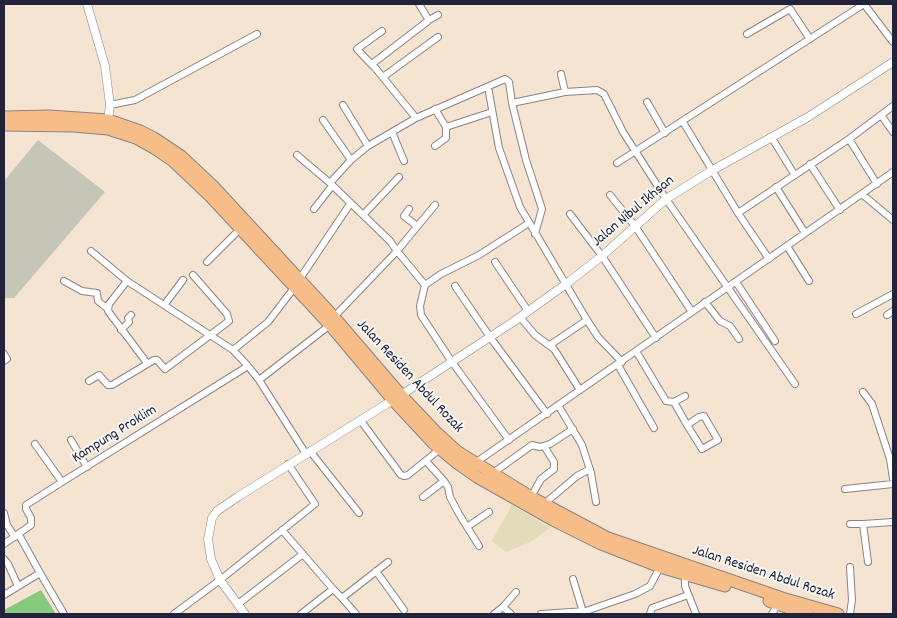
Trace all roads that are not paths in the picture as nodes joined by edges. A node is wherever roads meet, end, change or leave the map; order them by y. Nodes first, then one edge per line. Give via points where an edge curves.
1 (87, 4) edge
2 (419, 4) edge
3 (864, 4) edge
4 (438, 15) dead end
5 (428, 20) junction
6 (382, 31) dead end
7 (256, 34) dead end
8 (747, 34) dead end
9 (438, 36) dead end
10 (810, 39) junction
11 (893, 42) edge
12 (893, 62) edge
13 (372, 65) junction
14 (561, 74) dead end
15 (383, 78) junction
16 (488, 86) junction
17 (566, 92) junction
18 (647, 102) dead end
19 (512, 103) junction
20 (110, 105) junction
21 (343, 105) dead end
22 (893, 106) edge
23 (435, 109) junction
24 (492, 112) junction
25 (881, 115) junction
26 (4, 117) edge
27 (416, 118) junction
28 (323, 120) dead end
29 (683, 122) junction
30 (4, 125) edge
31 (108, 125) junction
32 (446, 127) junction
33 (392, 132) junction
34 (893, 132) edge
35 (665, 133) junction
36 (772, 138) junction
37 (849, 139) junction
38 (368, 146) junction
39 (435, 146) dead end
40 (635, 151) junction
41 (296, 155) dead end
42 (351, 160) junction
43 (404, 160) dead end
44 (617, 163) dead end
45 (810, 164) junction
46 (712, 171) junction
47 (893, 172) edge
48 (794, 174) junction
49 (399, 177) dead end
50 (331, 184) junction
51 (877, 184) junction
52 (776, 187) junction
53 (610, 195) dead end
54 (863, 195) junction
55 (666, 199) junction
56 (350, 204) junction
57 (435, 205) dead end
58 (314, 209) dead end
59 (409, 209) dead end
60 (840, 210) junction
61 (738, 213) junction
62 (570, 214) dead end
63 (364, 215) junction
64 (893, 220) edge
65 (528, 223) junction
66 (417, 226) junction
67 (635, 226) junction
68 (240, 229) junction
69 (805, 233) junction
70 (535, 234) junction
71 (787, 246) junction
72 (91, 251) dead end
73 (397, 251) junction
74 (602, 256) junction
75 (769, 259) junction
76 (207, 262) dead end
77 (495, 262) dead end
78 (193, 275) dead end
79 (183, 280) dead end
80 (64, 281) dead end
81 (126, 281) junction
82 (809, 281) dead end
83 (736, 282) junction
84 (297, 284) junction
85 (566, 284) junction
86 (425, 285) junction
87 (455, 286) dead end
88 (728, 287) junction
89 (893, 294) edge
90 (705, 302) junction
91 (165, 304) junction
92 (108, 310) junction
93 (528, 311) junction
94 (893, 311) edge
95 (692, 312) junction
96 (856, 314) dead end
97 (131, 315) dead end
98 (887, 315) dead end
99 (520, 317) junction
100 (587, 320) junction
101 (332, 321) junction
102 (121, 330) junction
103 (210, 334) junction
104 (490, 337) junction
105 (656, 338) junction
106 (739, 340) dead end
107 (775, 342) dead end
108 (550, 345) junction
109 (233, 350) junction
110 (636, 351) junction
111 (4, 354) edge
112 (4, 362) edge
113 (452, 362) junction
114 (147, 363) junction
115 (620, 363) junction
116 (248, 366) junction
117 (259, 380) junction
118 (89, 382) dead end
119 (795, 384) dead end
120 (580, 390) junction
121 (863, 392) dead end
122 (685, 396) dead end
123 (397, 398) junction
124 (674, 402) junction
125 (558, 405) junction
126 (547, 414) junction
127 (361, 421) junction
128 (687, 425) junction
129 (654, 428) dead end
130 (574, 429) junction
131 (71, 440) dead end
132 (509, 440) junction
133 (35, 444) dead end
134 (544, 446) junction
135 (440, 449) junction
136 (308, 452) junction
137 (892, 459) edge
138 (426, 461) junction
139 (475, 463) junction
140 (288, 464) junction
141 (87, 467) junction
142 (590, 469) junction
143 (493, 473) junction
144 (893, 479) edge
145 (444, 481) junction
146 (62, 482) junction
147 (893, 484) edge
148 (845, 489) dead end
149 (423, 497) dead end
150 (531, 497) junction
151 (596, 502) dead end
152 (544, 504) junction
153 (359, 512) dead end
154 (489, 512) dead end
155 (4, 513) edge
156 (893, 522) edge
157 (850, 524) dead end
158 (863, 524) junction
159 (467, 527) junction
160 (282, 530) junction
161 (17, 536) junction
162 (4, 544) edge
163 (479, 546) dead end
164 (303, 554) junction
165 (4, 559) edge
166 (388, 562) dead end
167 (868, 562) dead end
168 (660, 567) junction
169 (850, 567) dead end
170 (376, 571) junction
171 (40, 573) junction
172 (685, 574) junction
173 (220, 580) junction
174 (573, 580) dead end
175 (18, 586) junction
176 (333, 589) junction
177 (516, 592) dead end
178 (688, 594) junction
179 (4, 595) edge
180 (342, 598) junction
181 (238, 604) junction
182 (777, 605) edge
183 (503, 607) junction
184 (404, 610) dead end
185 (583, 612) junction
186 (64, 614) edge
187 (174, 614) edge
188 (245, 614) edge
189 (301, 614) edge
190 (356, 614) edge
191 (494, 614) edge
192 (511, 614) edge
193 (541, 614) edge
194 (650, 614) edge
195 (696, 614) edge
196 (807, 614) edge
197 (838, 614) edge
198 (850, 614) edge

1 - 20 street via 105,66
2 - 5 street
3 - 10 street
3 - 11 street
4 - 5 street
5 - 13 street
6 - 13 street via 357,49
7 - 20 street via 144,96
8 - 10 street via 789,9
9 - 15 street
10 - 29 street
12 - 36 street, Jalan Nibul Ikhsan
13 - 15 street
14 - 17 street
15 - 27 street
16 - 19 street via 508,80
16 - 23 street
16 - 24 street
17 - 19 street
17 - 40 street via 601,91
18 - 35 street
19 - 70 street via 542,209
20 - 31 street
21 - 38 street
22 - 25 street
23 - 27 street
23 - 32 street
24 - 32 street
24 - 65 street via 506,170
25 - 34 street
25 - 37 street
26 - 31 highway, Jalan Residen Abdul Rozak via 49,116
27 - 33 street
28 - 42 street
29 - 35 street
29 - 46 street
30 - 31 highway, Jalan Residen Abdul Rozak
31 - 68 highway, Jalan Residen Abdul Rozak via 173,161
31 - 84 highway, Jalan Residen Abdul Rozak via 140,131 181,156 213,186
32 - 39 street via 446,138
33 - 38 street
33 - 43 street
35 - 40 street
36 - 46 street, Jalan Nibul Ikhsan
36 - 48 street
37 - 45 street
37 - 51 street
38 - 42 street
40 - 44 street
40 - 55 street
41 - 50 street
42 - 50 street
45 - 48 street
45 - 60 street
46 - 55 street, Jalan Nibul Ikhsan
46 - 61 street
47 - 51 street
48 - 52 street
49 - 63 street
50 - 56 street
50 - 58 street
51 - 54 street
52 - 61 street
52 - 69 street
53 - 67 street
54 - 60 street
54 - 64 street
55 - 67 street, Jalan Nibul Ikhsan
55 - 88 street
56 - 63 street
56 - 84 street
57 - 66 street
59 - 66 street via 404,216
60 - 69 street
61 - 75 street
62 - 74 street
63 - 73 street
65 - 70 street
65 - 86 street
66 - 73 street
67 - 74 street, Jalan Nibul Ikhsan
67 - 95 street
68 - 76 street
68 - 84 highway, Jalan Residen Abdul Rozak
69 - 71 street
70 - 85 street
71 - 75 street
71 - 82 street
72 - 81 street
73 - 86 street
73 - 101 street
74 - 85 street, Jalan Nibul Ikhsan
74 - 105 street
75 - 83 street
77 - 93 street
78 - 103 street via 229,318
79 - 91 street
80 - 92 street via 82,291 97,292 98,301
81 - 91 street
81 - 92 street
83 - 88 street
83 - 107 street
84 - 101 highway, Jalan Residen Abdul Rozak
84 - 109 street via 268,322
85 - 93 street, Jalan Nibul Ikhsan
85 - 100 street
86 - 113 street via 419,310
87 - 104 street
88 - 90 street
88 - 119 street
89 - 96 street
90 - 95 street
90 - 106 street via 720,321 730,326
91 - 103 street
92 - 102 street
93 - 99 street, Jalan Nibul Ikhsan
94 - 98 street
95 - 105 street
97 - 102 street
99 - 104 street, Jalan Nibul Ikhsan
99 - 108 street via 535,335
100 - 108 street
100 - 115 street
101 - 117 street
101 - 123 highway, Jalan Residen Abdul Rozak
102 - 114 street
103 - 109 street
103 - 114 street via 165,370 156,360
104 - 113 street, Jalan Nibul Ikhsan
104 - 126 street
105 - 110 street
108 - 120 street
109 - 116 street
110 - 115 street
110 - 124 street via 663,397
111 - 112 street via 7,358
113 - 123 street, Jalan Nibul Ikhsan
113 - 132 street
114 - 118 street via 112,385 99,375
115 - 120 street
115 - 129 street
116 - 117 street
116 - 141 street, Kampung Proklim
117 - 136 street
120 - 125 street
121 - 137 street via 872,404
122 - 124 street
123 - 127 street, Jalan Nibul Ikhsan
123 - 135 highway, Jalan Residen Abdul Rozak
123 - 139 highway, Jalan Residen Abdul Rozak
124 - 128 street
125 - 126 street
125 - 130 street
126 - 132 street
127 - 136 street, Jalan Nibul Ikhsan
127 - 138 street via 401,475 408,475
128 - 128 street via 702,449 718,440 704,416
130 - 134 street
130 - 142 street
131 - 141 street
132 - 139 street
133 - 146 street
134 - 143 street via 532,445
134 - 150 street via 554,462 554,469 541,479
135 - 138 street
135 - 168 highway, Jalan Residen Abdul Rozak via 477,477 553,520 601,544
136 - 140 street, Jalan Nibul Ikhsan
136 - 153 street
137 - 144 street
138 - 145 street
139 - 143 highway, Jalan Residen Abdul Rozak
140 - 160 street via 315,504
140 - 173 street, Jalan Nibul Ikhsan via 217,511 212,518 209,549
141 - 146 street, Kampung Proklim
142 - 151 street
142 - 152 street
143 - 150 highway, Jalan Residen Abdul Rozak
145 - 149 street
145 - 159 street
146 - 161 street, Kampung Proklim via 26,505 31,525
147 - 148 street
150 - 152 highway, Jalan Residen Abdul Rozak
152 - 182 highway, Jalan Residen Abdul Rozak via 621,544
154 - 159 street
155 - 161 street via 7,525
156 - 158 street
157 - 158 street
158 - 167 street
159 - 163 street
160 - 164 street
160 - 173 street
161 - 162 street, Kampung Proklim
161 - 171 street
164 - 176 street
164 - 181 street
165 - 175 street
166 - 170 street
168 - 172 highway, Jalan Residen Abdul Rozak
168 - 185 street via 650,586 643,591
169 - 198 street
170 - 180 street
170 - 184 street
171 - 175 street
171 - 186 street
172 - 178 street
172 - 182 highway, Jalan Residen Abdul Rozak
173 - 181 street, Jalan Nibul Ikhsan
173 - 187 street
174 - 185 street
175 - 179 street
176 - 180 street
176 - 189 street
177 - 183 street
178 - 194 street via 652,608
178 - 195 street
180 - 190 street
181 - 188 street, Jalan Nibul Ikhsan
182 - 196 highway, Jalan Residen Abdul Rozak
182 - 197 highway, Jalan Residen Abdul Rozak
183 - 191 street
183 - 192 street
185 - 193 street

